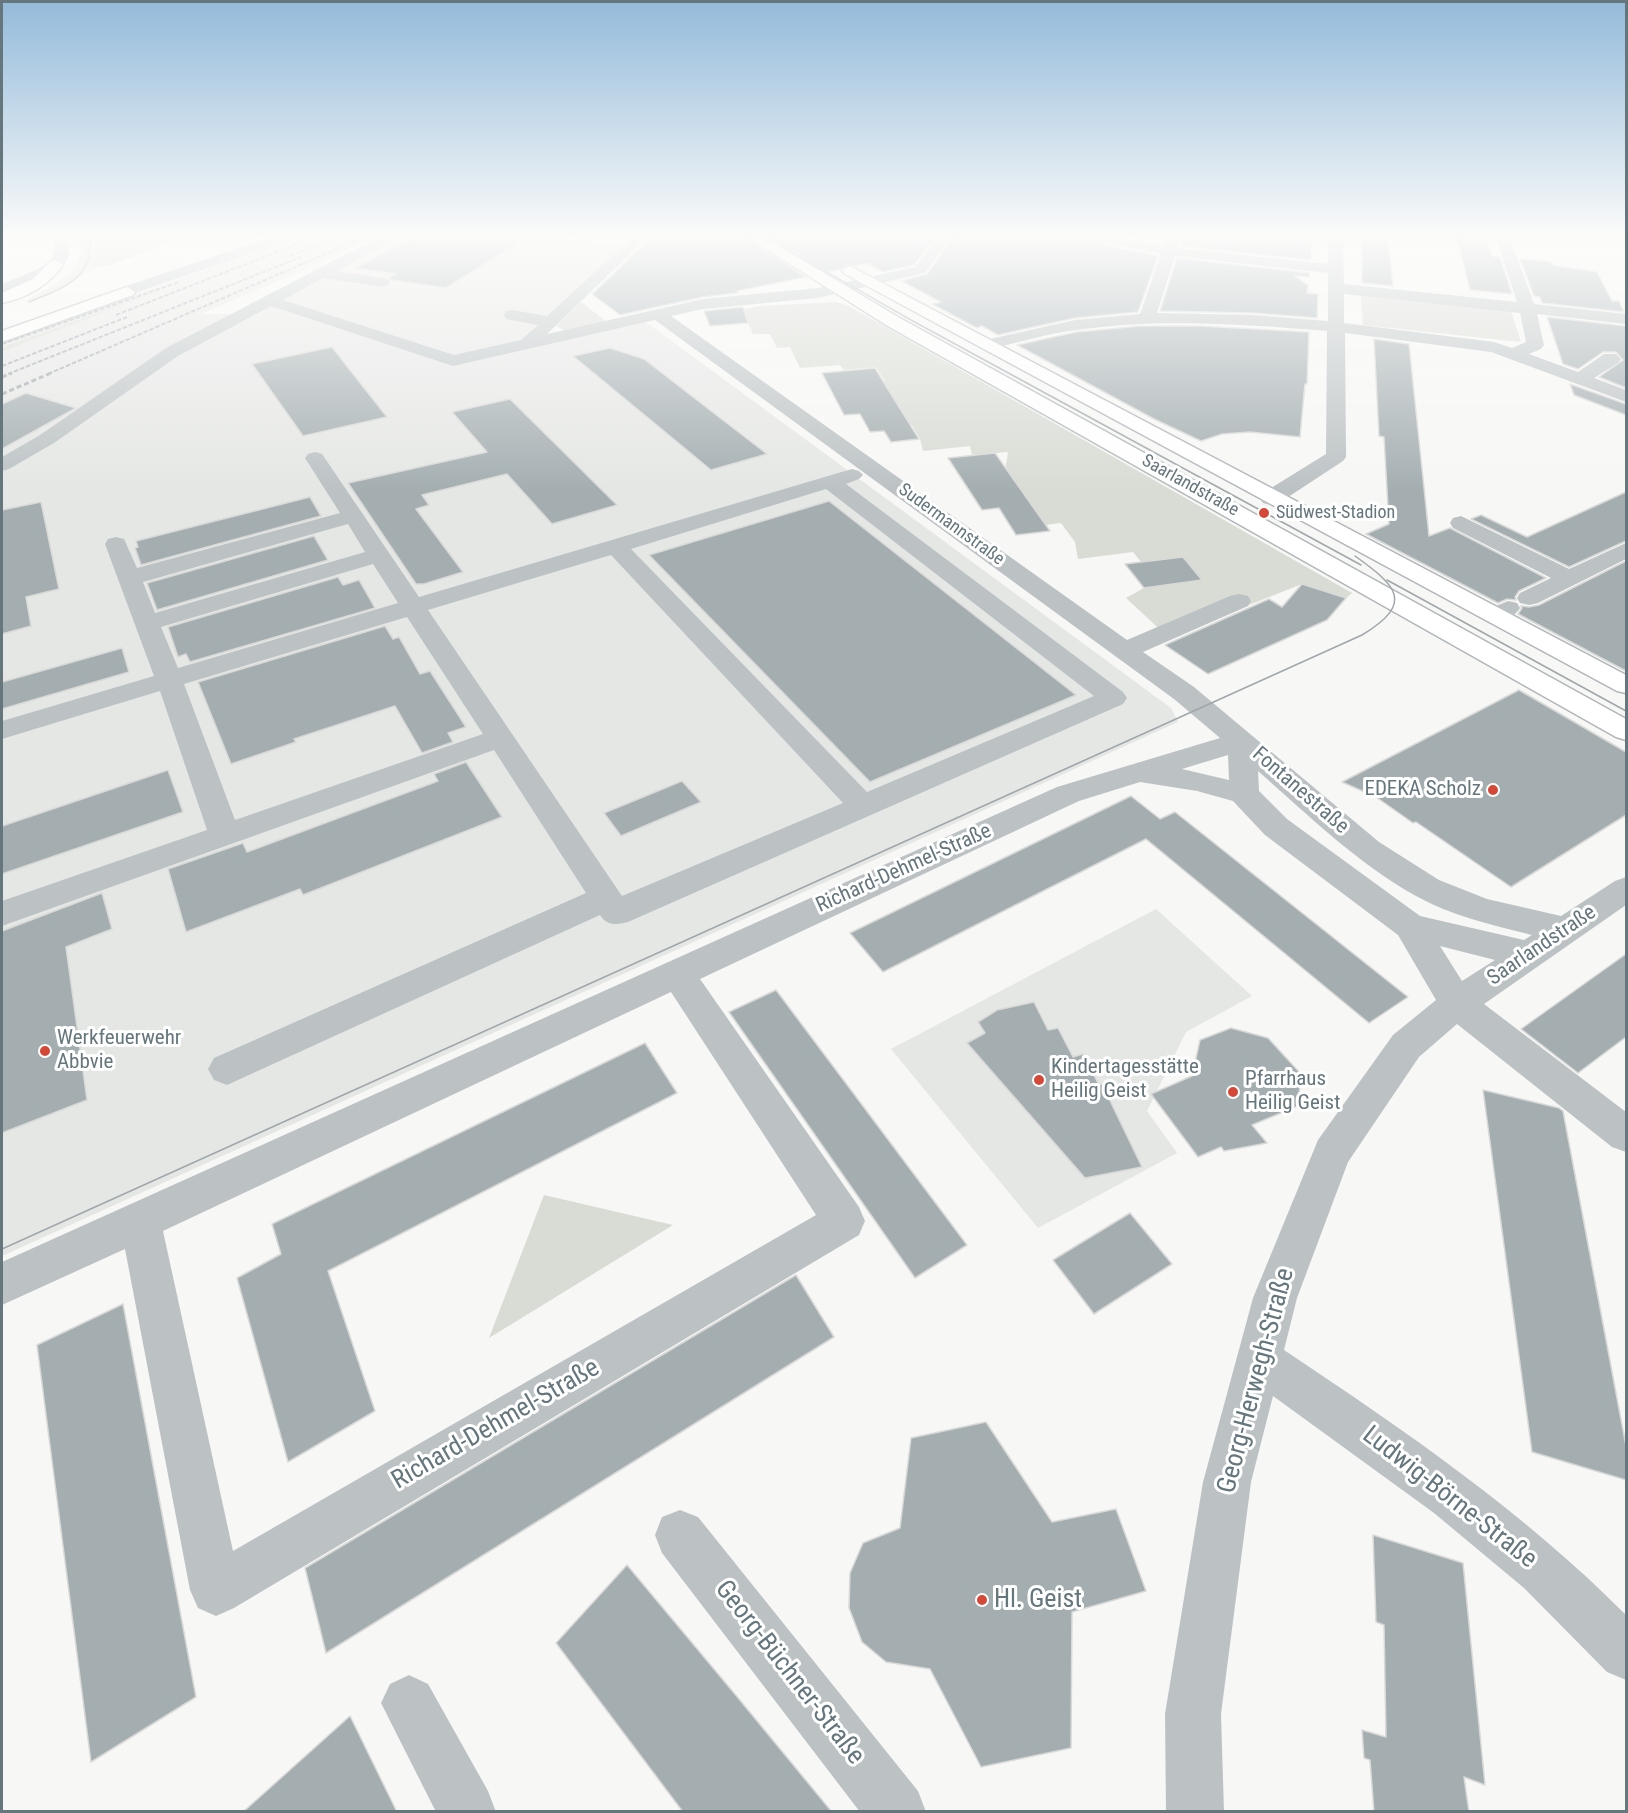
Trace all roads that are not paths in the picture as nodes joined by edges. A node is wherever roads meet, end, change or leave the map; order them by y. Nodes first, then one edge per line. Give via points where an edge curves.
1 (549, 322) edge
2 (29, 323) edge
3 (42, 323) edge
4 (228, 323) edge
5 (337, 323) edge
6 (622, 323) edge
7 (669, 323) edge
8 (895, 323) edge
9 (945, 323) edge
10 (1100, 323) edge
11 (1284, 323) edge
12 (1336, 323) edge
13 (1530, 323) edge
14 (616, 324) joint
15 (1336, 327) junction
16 (2, 332) edge
17 (2, 337) edge
18 (526, 345) junction
19 (987, 345) junction
20 (1512, 354) junction
21 (1610, 358) dead end
22 (1579, 379) junction
23 (1626, 396) edge
24 (315, 458) dead end
25 (2, 465) edge
26 (873, 469) junction
27 (830, 482) junction
28 (1271, 498) junction
29 (353, 516) junction
30 (1461, 523) dead end
31 (116, 544) dead end
32 (615, 546) junction
33 (1626, 550) edge
34 (379, 555) junction
35 (129, 578) junction
36 (1569, 578) junction
37 (1239, 601) dead end
38 (412, 606) junction
39 (1511, 607) junction
40 (147, 623) junction
41 (1125, 650) junction
42 (169, 680) junction
43 (1626, 686) edge
44 (2, 730) edge
45 (1626, 731) edge
46 (500, 738) junction
47 (1242, 741) junction
48 (1134, 772) junction
49 (1244, 794) junction
50 (863, 806) junction
51 (225, 836) junction
52 (1626, 889) edge
53 (606, 898) junction
54 (2, 915) edge
55 (1410, 926) junction
56 (1566, 930) junction
57 (1529, 955) junction
58 (677, 972) junction
59 (1457, 1003) junction
60 (227, 1069) dead end
61 (1626, 1136) edge
62 (140, 1219) junction
63 (2, 1284) edge
64 (1258, 1359) junction
65 (680, 1535) dead end
66 (1626, 1653) edge
67 (409, 1703) dead end
68 (467, 1812) edge
69 (897, 1812) edge
70 (1195, 1812) edge

1 - 18 street
2 - 16 main road
3 - 17 main road
4 - 25 street via 172,352 47,439
5 - 18 street via 453,361
6 - 14 street
7 - 26 street, Sudermannstraße
8 - 45 main road, Saarlandstraße
9 - 19 main road, Saarlandstraße
10 - 19 street
11 - 15 street
12 - 15 street
13 - 20 street via 1534,345
14 - 18 street
15 - 20 street via 1494,347
15 - 28 street via 1336,458
19 - 28 main road, Saarlandstraße
20 - 22 street
21 - 22 street
22 - 23 street
24 - 29 street
26 - 27 street
26 - 41 street, Sudermannstraße
27 - 32 street
27 - 50 street via 1113,698
28 - 39 main road, Saarlandstraße
29 - 34 street
29 - 35 street
30 - 36 street
31 - 35 street
32 - 38 street
32 - 50 street
33 - 36 street
34 - 38 street
34 - 40 street
35 - 40 street
36 - 39 street
37 - 41 street
38 - 42 street
38 - 46 street
39 - 43 main road, Saarlandstraße
40 - 42 street
41 - 47 street, Sudermannstraße
42 - 44 street
42 - 51 street
46 - 51 street
46 - 53 street
47 - 48 street, Richard-Dehmel-Straße
47 - 49 street, Fontanestraße
47 - 56 street, Fontanestraße via 1368,850 1428,888 1480,910
48 - 49 street, Richard-Dehmel-Straße via 1197,781
48 - 58 street, Richard-Dehmel-Straße via 1068,794
49 - 55 street, Fontanestraße via 1276,827
50 - 53 street via 616,913
51 - 54 street
52 - 56 street, Saarlandstraße
53 - 60 street
55 - 57 street, Fontanestraße
55 - 59 street, Fontanestraße
56 - 57 street, Saarlandstraße
57 - 59 street, Saarlandstraße
58 - 62 street, Richard-Dehmel-Straße
58 - 62 street, Richard-Dehmel-Straße via 844,1221 216,1590
59 - 61 street, Fontanestraße
59 - 64 street, Georg-Herwegh-Straße via 1406,1046 1332,1153 1275,1298
62 - 63 street, Richard-Dehmel-Straße
64 - 66 street, Ludwig-Börne-Straße via 1399,1455 1472,1511 1588,1611
64 - 70 street, Georg-Herwegh-Straße via 1227,1482 1193,1714
65 - 69 street, Georg-Büchner-Straße
67 - 68 street

